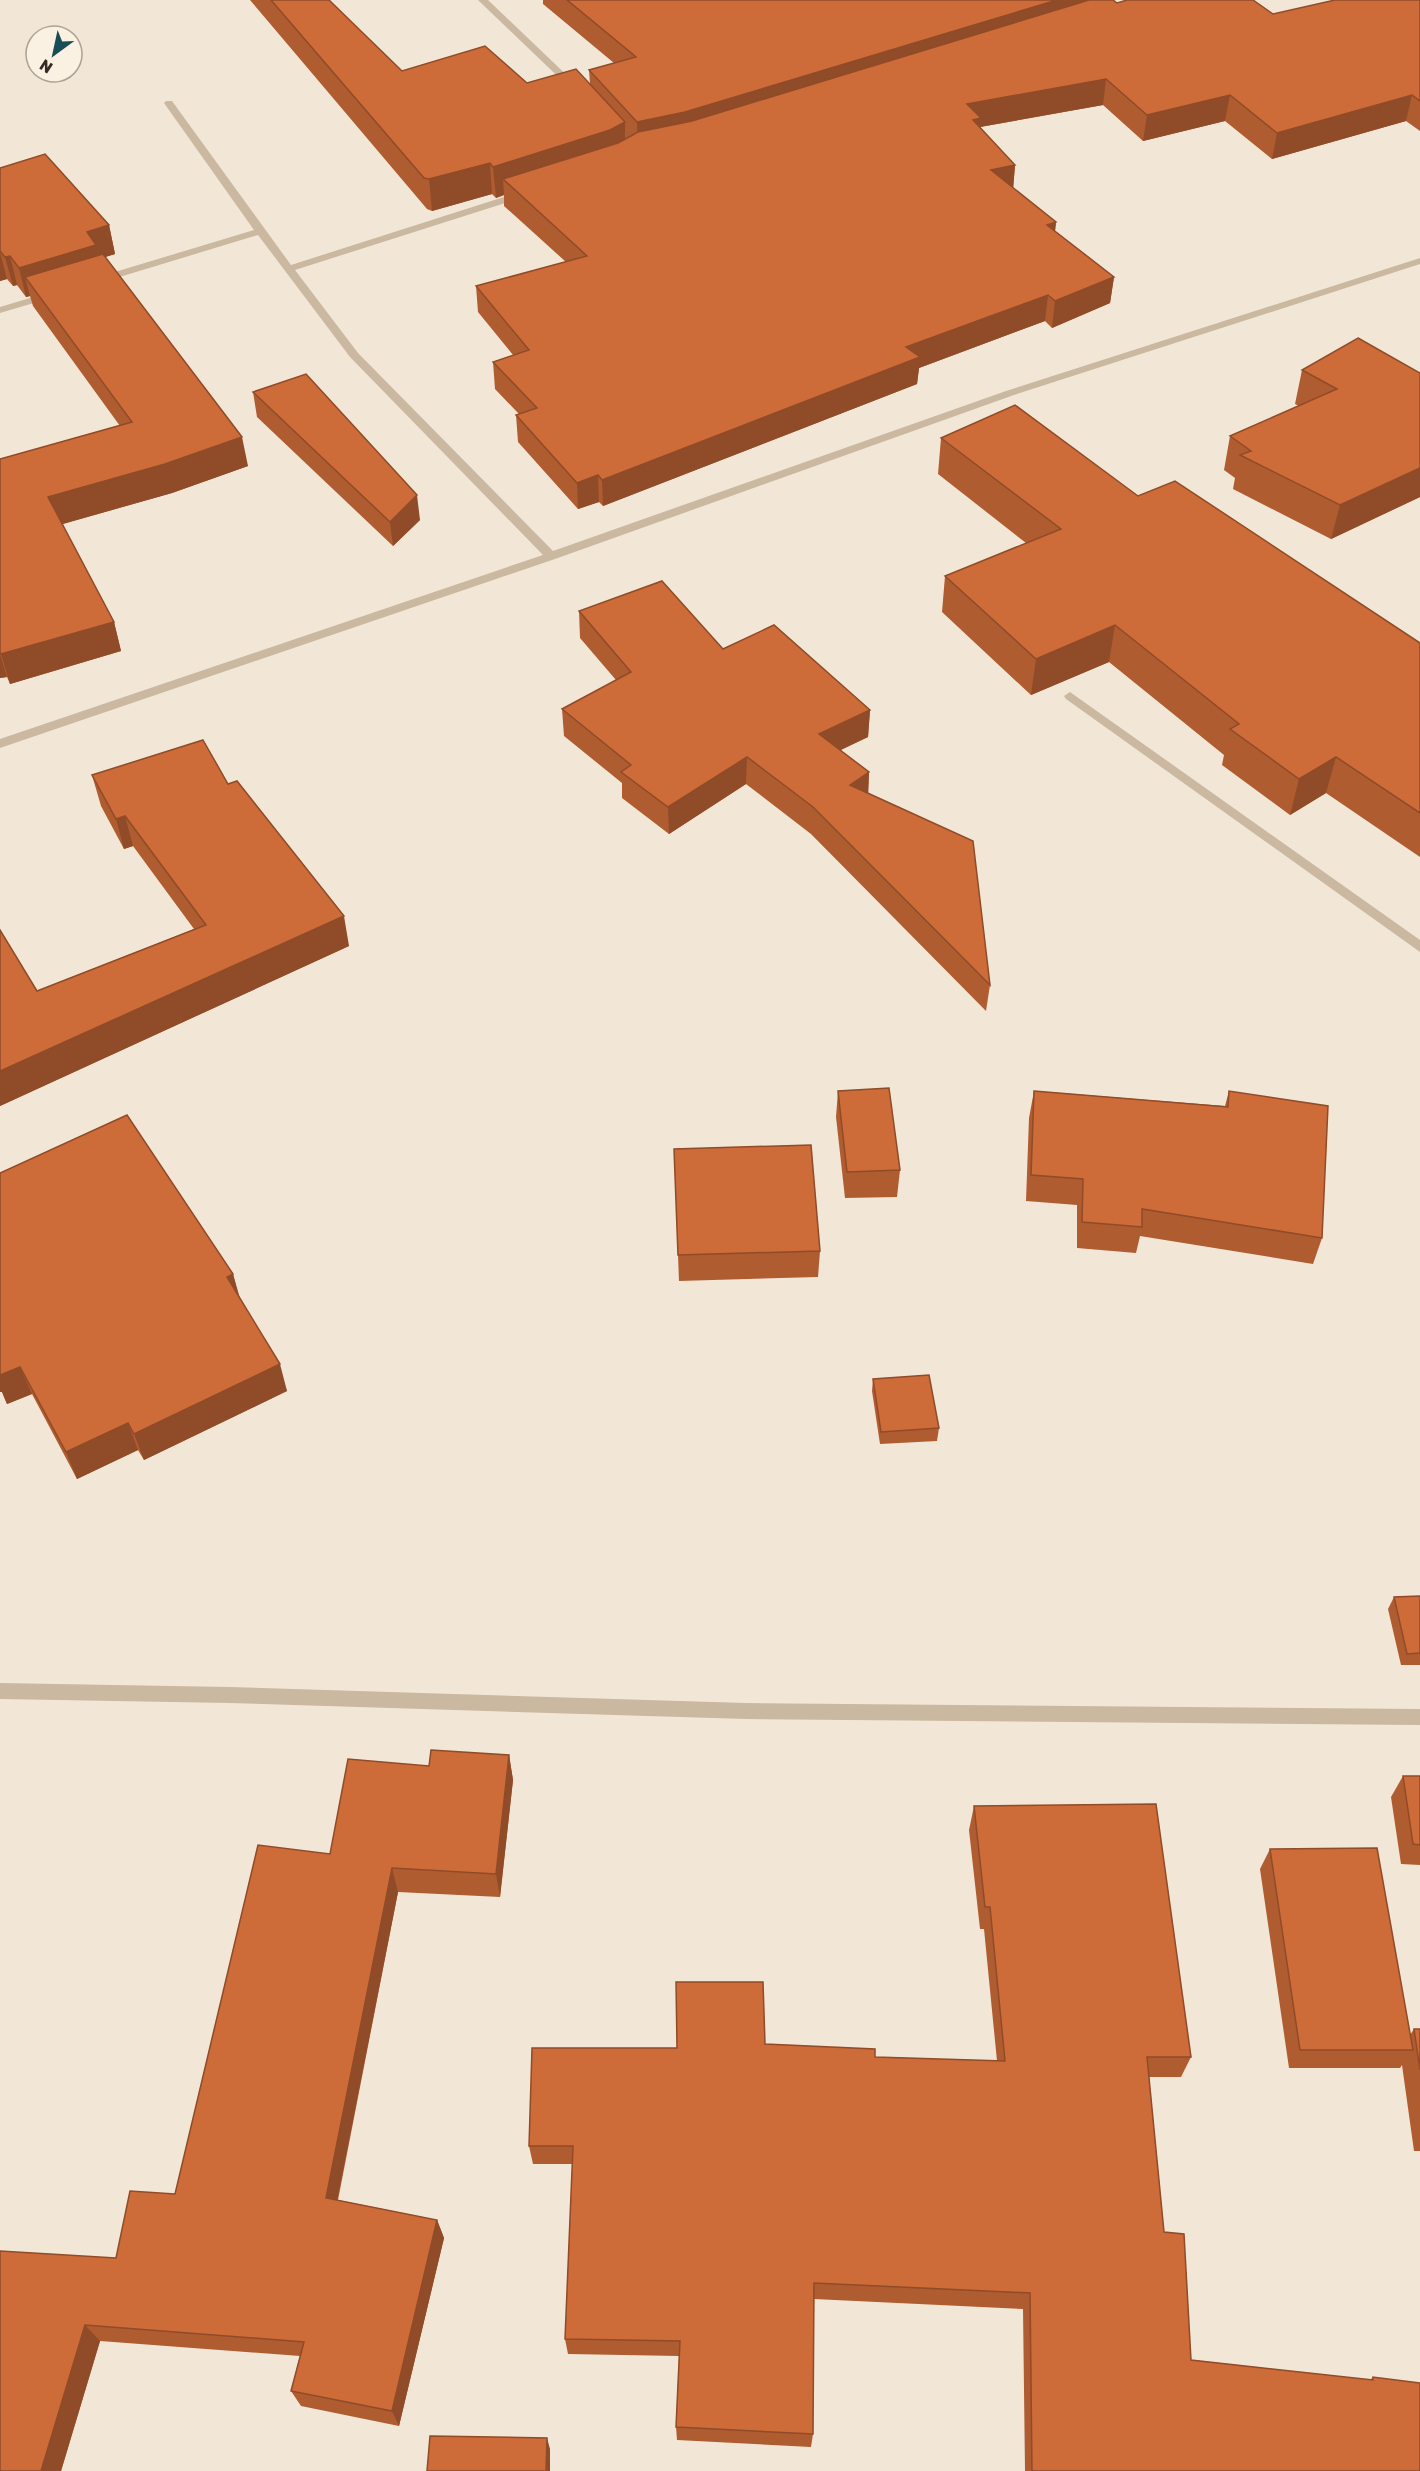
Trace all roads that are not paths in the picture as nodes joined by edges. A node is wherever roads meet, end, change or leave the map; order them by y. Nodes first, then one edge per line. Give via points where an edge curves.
1 (483, 0) edge
2 (583, 97) edge
3 (169, 103) dead end
4 (538, 190) edge
5 (260, 231) junction
6 (1420, 261) edge
7 (288, 269) junction
8 (90, 283) edge
9 (57, 293) edge
10 (0, 310) edge
11 (551, 556) junction
12 (1070, 696) dead end
13 (0, 744) edge
14 (1420, 947) edge
15 (0, 1691) edge
16 (1420, 1717) edge

1 - 2 street
3 - 5 street
4 - 7 street
5 - 7 street
5 - 8 street
6 - 11 street via 1010,393
7 - 11 street via 354,355
9 - 10 street
11 - 13 street
12 - 14 street
15 - 16 street via 746,1711

